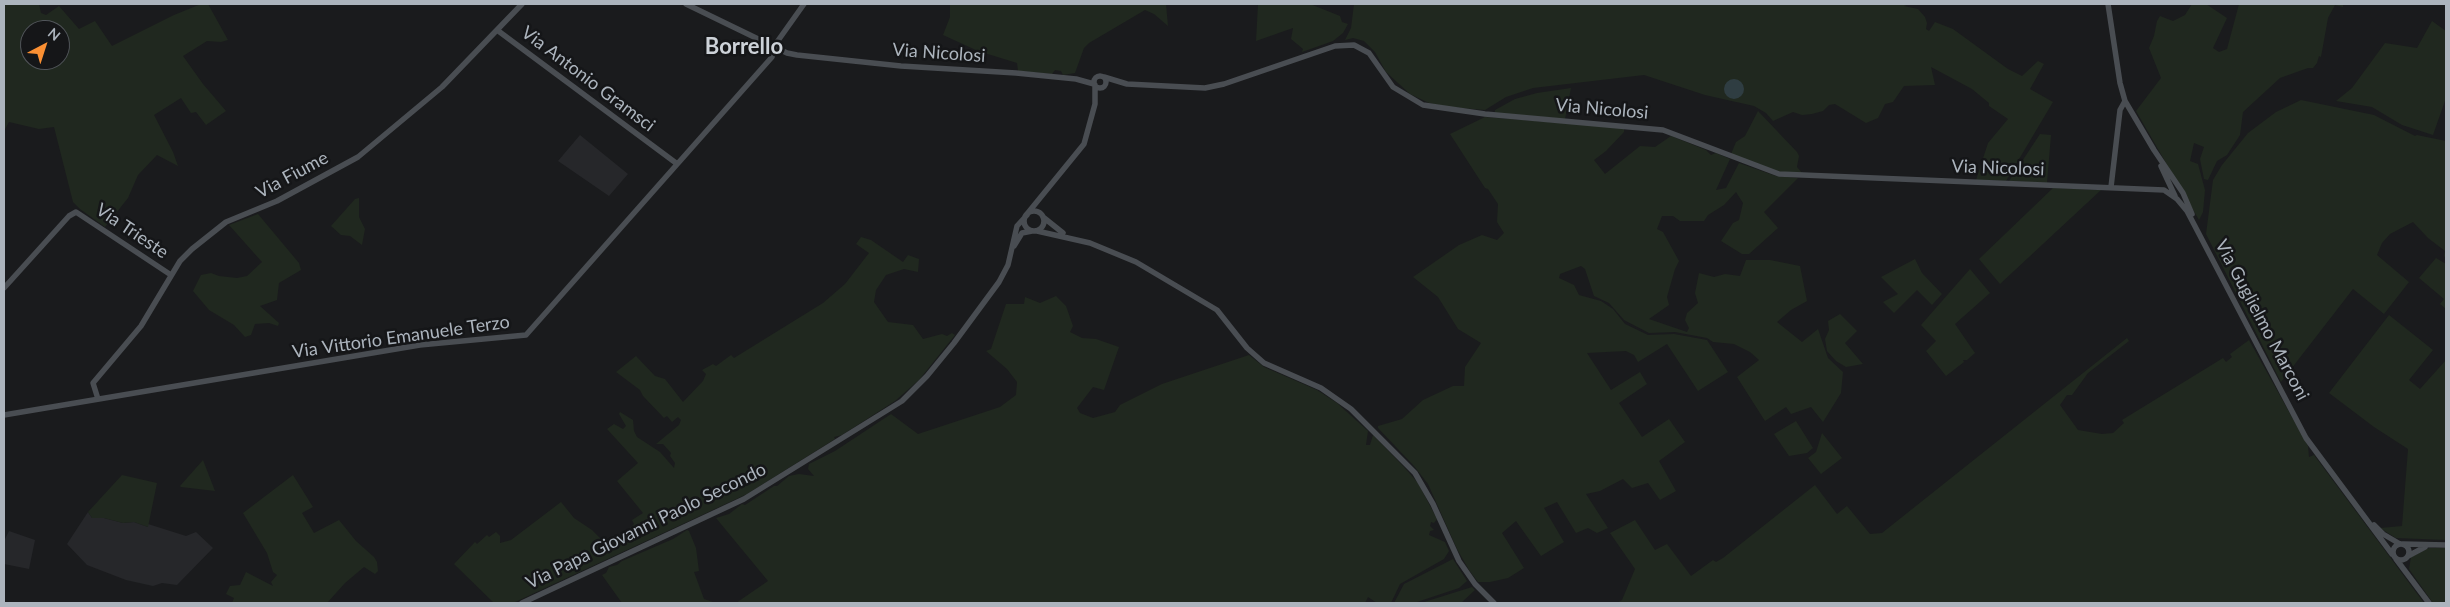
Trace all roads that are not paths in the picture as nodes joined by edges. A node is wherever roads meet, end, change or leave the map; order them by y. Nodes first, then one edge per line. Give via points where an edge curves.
1 (522, 4) edge
2 (686, 4) edge
3 (804, 4) edge
4 (2108, 4) edge
5 (497, 30) junction
6 (773, 45) junction
7 (787, 53) junction
8 (772, 57) junction
9 (1096, 77) junction
10 (1104, 77) junction
11 (1076, 80) junction
12 (1123, 83) junction
13 (1094, 85) junction
14 (1104, 87) junction
15 (2125, 100) junction
16 (1095, 104) junction
17 (2154, 150) junction
18 (675, 164) junction
19 (2107, 187) junction
20 (1043, 196) junction
21 (2177, 199) junction
22 (1027, 215) junction
23 (1042, 215) junction
24 (1034, 231) junction
25 (2199, 233) junction
26 (1069, 237) junction
27 (1012, 250) junction
28 (171, 275) junction
29 (4, 288) edge
30 (98, 399) junction
31 (4, 415) edge
32 (2360, 511) junction
33 (2401, 544) junction
34 (2432, 545) junction
35 (2446, 545) edge
36 (2394, 557) junction
37 (2408, 557) junction
38 (2419, 590) junction
39 (522, 603) edge
40 (1494, 603) edge
41 (2429, 603) edge

1 - 5 street, Via Fiume
2 - 6 street
3 - 6 street
4 - 15 street
5 - 18 street, Via Antonio Gramsci
5 - 28 street, Via Fiume via 442,87 358,157 278,201 226,222 192,249
6 - 7 street
6 - 8 street
7 - 8 street
7 - 11 street, Via Nicolosi
8 - 18 street, Via Vittorio Emanuele Terzo
9 - 10 street
9 - 11 street
9 - 13 street
10 - 12 street
10 - 14 street
11 - 13 street
12 - 14 street
12 - 19 street, Via Nicolosi via 1205,88 1335,46 1354,45 1369,53 1393,87 1423,106 1663,130 1779,174
13 - 14 street
13 - 16 street
14 - 16 street
15 - 17 street
15 - 19 street via 2120,110
16 - 20 street via 1084,144
17 - 21 street, Via Guglielmo Marconi
17 - 25 street via 2183,193
18 - 30 street, Via Vittorio Emanuele Terzo via 526,335 420,345
19 - 21 street via 2156,189
20 - 22 street
20 - 23 street via 1039,207
21 - 25 street, Via Guglielmo Marconi
22 - 23 street via 1034,212
22 - 24 street via 1024,223
22 - 27 street via 1018,226
23 - 24 street via 1043,227
23 - 26 street
24 - 26 street
24 - 27 street via 1022,232
25 - 32 street, Via Guglielmo Marconi via 2306,438
26 - 40 street via 1119,253 1204,301 1224,316 1247,348 1264,363 1321,388 1351,409 1415,473 1459,561
27 - 39 street, Via Papa Giovanni Paolo Secondo via 1002,277 954,344 912,392 892,408 744,499
28 - 29 street, Via Trieste via 76,212
28 - 30 street, Via Fiume via 141,326 93,383
30 - 31 street, Via Vittorio Emanuele Terzo
32 - 33 street via 2383,534
32 - 36 street
33 - 34 street
33 - 36 street via 2394,547
33 - 37 street via 2408,548
34 - 35 street
34 - 37 street via 2416,550
36 - 37 street via 2401,561
36 - 38 street
37 - 38 street via 2407,568
38 - 41 street

